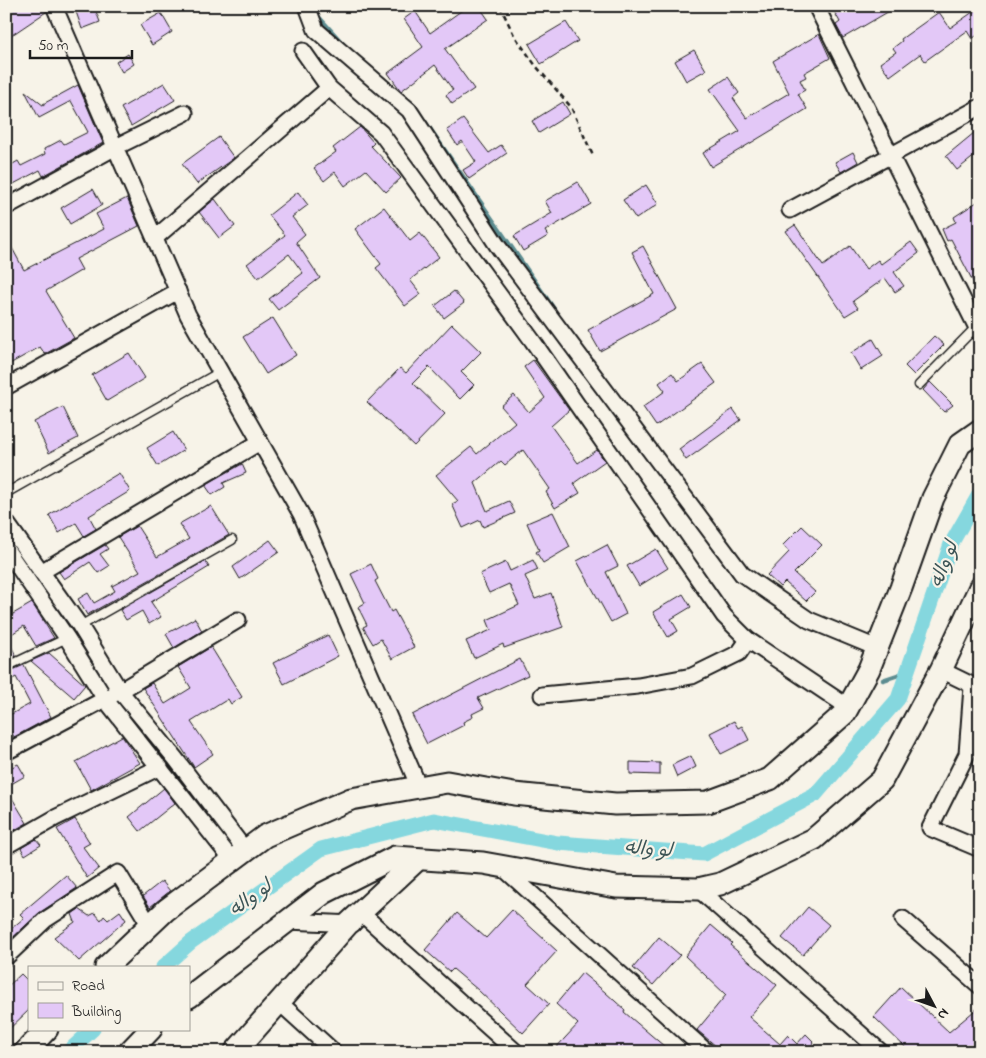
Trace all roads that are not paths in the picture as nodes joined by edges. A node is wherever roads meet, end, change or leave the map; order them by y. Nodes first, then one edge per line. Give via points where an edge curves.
1 (54, 6) edge
2 (306, 6) edge
3 (816, 6) edge
4 (303, 51) dead end
5 (329, 88) junction
6 (980, 107) edge
7 (185, 113) dead end
8 (116, 147) junction
9 (892, 155) junction
10 (6, 207) edge
11 (790, 210) dead end
12 (155, 238) junction
13 (178, 291) junction
14 (978, 330) edge
15 (220, 372) junction
16 (919, 385) dead end
17 (6, 388) edge
18 (980, 430) edge
19 (260, 442) junction
20 (6, 493) edge
21 (6, 522) edge
22 (232, 540) dead end
23 (6, 549) edge
24 (37, 566) junction
25 (13, 571) edge
26 (980, 587) edge
27 (238, 620) dead end
28 (80, 626) junction
29 (67, 638) junction
30 (748, 640) junction
31 (877, 648) junction
32 (6, 666) edge
33 (941, 670) junction
34 (976, 688) edge
35 (120, 691) junction
36 (542, 695) dead end
37 (105, 699) junction
38 (848, 707) junction
39 (6, 752) edge
40 (160, 767) junction
41 (419, 787) junction
42 (6, 846) edge
43 (980, 849) edge
44 (239, 855) junction
45 (418, 859) junction
46 (502, 866) junction
47 (698, 889) junction
48 (903, 919) dead end
49 (360, 920) junction
50 (288, 921) junction
51 (149, 924) junction
52 (6, 957) edge
53 (107, 966) edge
54 (980, 986) edge
55 (190, 996) edge
56 (279, 1002) junction
57 (46, 1030) edge
58 (149, 1030) edge
59 (25, 1052) edge
60 (128, 1052) edge
61 (235, 1052) edge
62 (334, 1052) edge
63 (516, 1052) edge
64 (707, 1052) edge
65 (881, 1052) edge

1 - 8 street
2 - 31 street via 316,30 410,110 497,245 742,574 809,620
3 - 9 street
4 - 5 street
5 - 12 street
5 - 30 street via 381,133 532,340 724,616
6 - 9 street
7 - 8 street
8 - 10 street
8 - 12 street
9 - 11 street
9 - 14 street
12 - 13 street
13 - 15 street via 188,316
13 - 17 street
14 - 16 lane
15 - 19 street
15 - 20 lane
18 - 31 street via 960,444 933,498
19 - 24 street
19 - 41 street via 301,514
21 - 24 street
22 - 28 lane
23 - 25 street
24 - 25 street
24 - 28 street
25 - 29 street
26 - 33 street
27 - 35 street
28 - 35 street
29 - 32 lane
29 - 37 street
30 - 36 street via 739,653 692,676 638,686
30 - 38 street
31 - 38 street
33 - 34 street
33 - 47 street via 882,780 814,839 720,884
34 - 43 street via 967,754 930,828
35 - 37 street
35 - 44 street via 175,758
37 - 39 street
37 - 40 street
38 - 41 street via 770,779 708,802 615,804 514,794 447,782
40 - 42 street via 55,818
40 - 44 street
41 - 44 street via 350,799 265,836
44 - 51 street
45 - 46 street
45 - 49 street
45 - 50 street via 395,857 324,893
46 - 47 street via 616,888
46 - 64 street
47 - 65 street
48 - 54 street
49 - 50 street
49 - 56 street
49 - 63 street
50 - 55 street
51 - 52 street via 118,873 45,920
51 - 53 street
56 - 61 street
56 - 62 street
57 - 59 street
58 - 60 street

